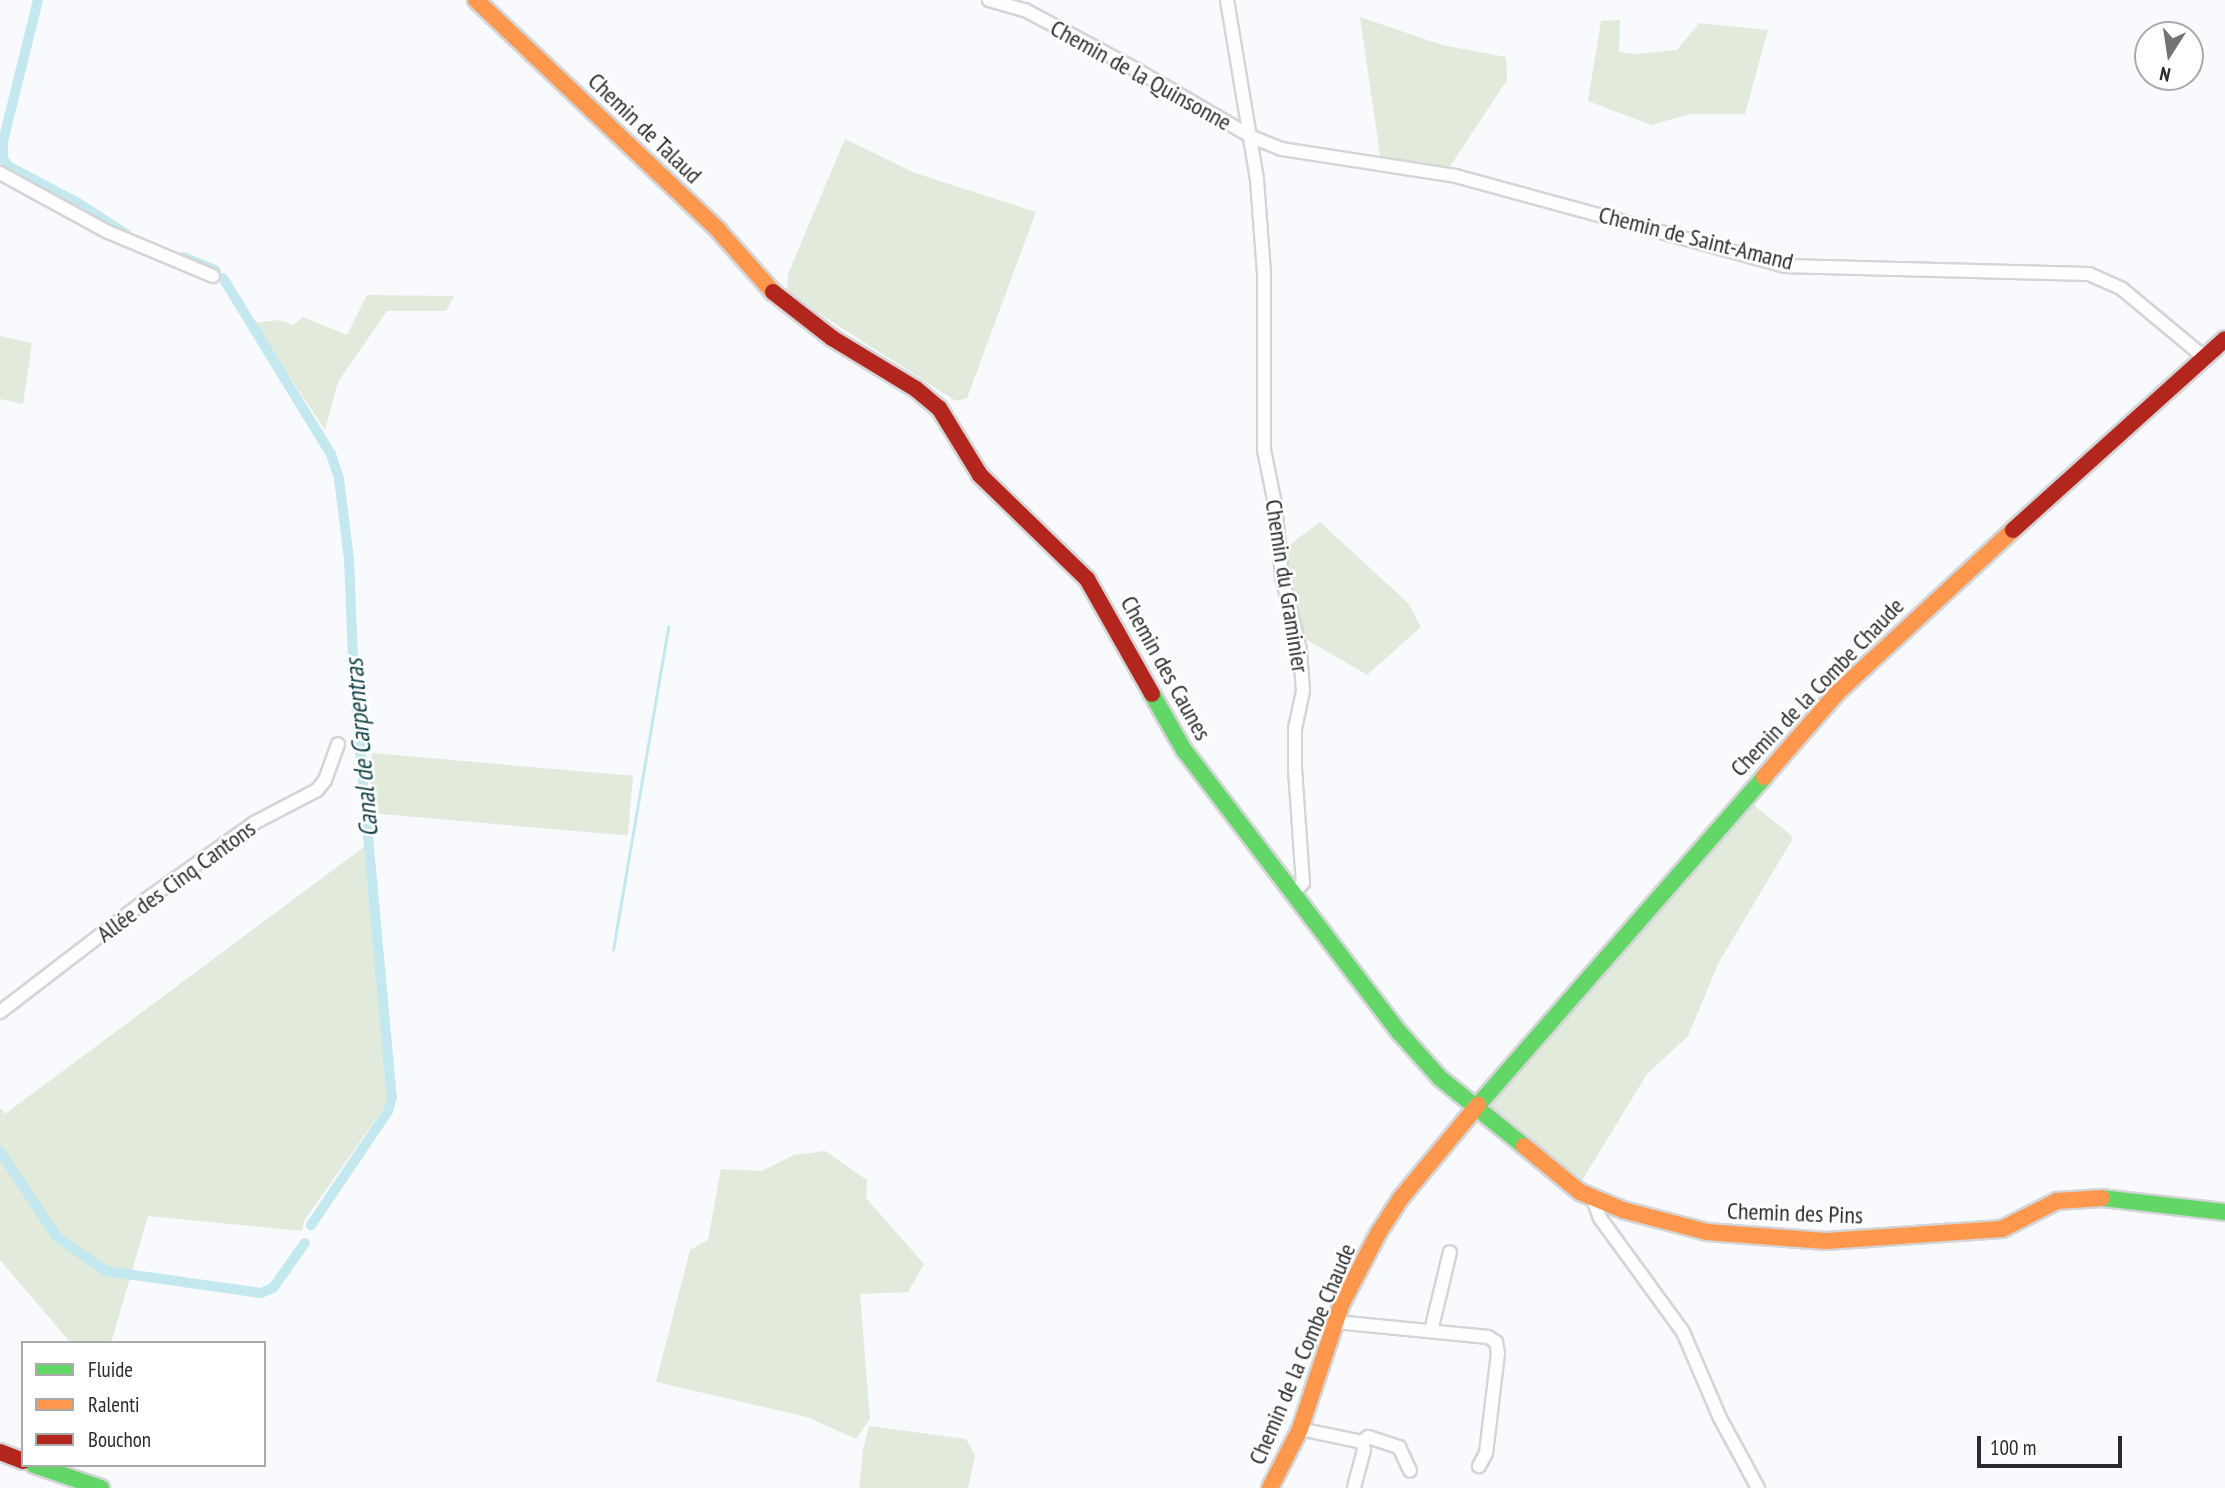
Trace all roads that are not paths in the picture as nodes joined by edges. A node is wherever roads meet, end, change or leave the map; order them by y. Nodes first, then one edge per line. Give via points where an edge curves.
1 (476, 0) edge
2 (989, 0) edge
3 (1227, 0) edge
4 (1252, 137) junction
5 (0, 173) edge
6 (213, 276) dead end
7 (776, 296) joint
8 (2225, 339) edge
9 (2204, 357) junction
10 (338, 744) dead end
11 (1293, 892) junction
12 (0, 1012) edge
13 (1477, 1106) junction
14 (1593, 1199) junction
15 (2225, 1212) edge
16 (1451, 1252) dead end
17 (1336, 1322) junction
18 (1431, 1331) junction
19 (1300, 1429) junction
20 (1362, 1442) junction
21 (0, 1452) edge
22 (21, 1460) edge
23 (1479, 1466) dead end
24 (40, 1467) edge
25 (1410, 1471) dead end
26 (101, 1488) edge
27 (1270, 1488) edge
28 (1354, 1488) edge
29 (1758, 1488) edge

1 - 7 street, Chemin de Talaud via 718,230
2 - 4 street, Chemin de la Quinsonne via 1025,10
3 - 4 street
4 - 9 street, Chemin de Saint-Amand via 1282,149 1456,176 1784,266 2089,274 2122,289
4 - 11 street, Chemin du Graminier via 1264,274 1264,450 1282,577 1298,637 1303,691 1295,728 1303,883
5 - 6 street via 106,231
7 - 11 street, Chemin des Caunes via 939,408 980,475 1087,579 1184,750
8 - 9 street, Chemin de la Combe Chaude
9 - 13 street, Chemin de la Combe Chaude via 1837,693
10 - 12 street, Allée des Cinq Cantons via 317,790 254,823
11 - 13 street, Chemin des Caunes via 1399,1032 1440,1078
13 - 14 street, Chemin des Pins via 1564,1181
13 - 17 street, Chemin de la Combe Chaude via 1401,1198 1342,1303
14 - 15 street, Chemin des Pins via 1707,1232 1826,1241 2002,1228 2069,1198 2118,1198
14 - 29 street via 1600,1218 1683,1332 1720,1418
16 - 18 street
17 - 18 street
17 - 19 street, Chemin de la Combe Chaude
18 - 23 street via 1488,1337 1496,1342 1486,1453
19 - 20 street
19 - 27 street, Chemin de la Combe Chaude
20 - 25 street via 1368,1437 1399,1447
20 - 28 street
21 - 22 street
24 - 26 street

